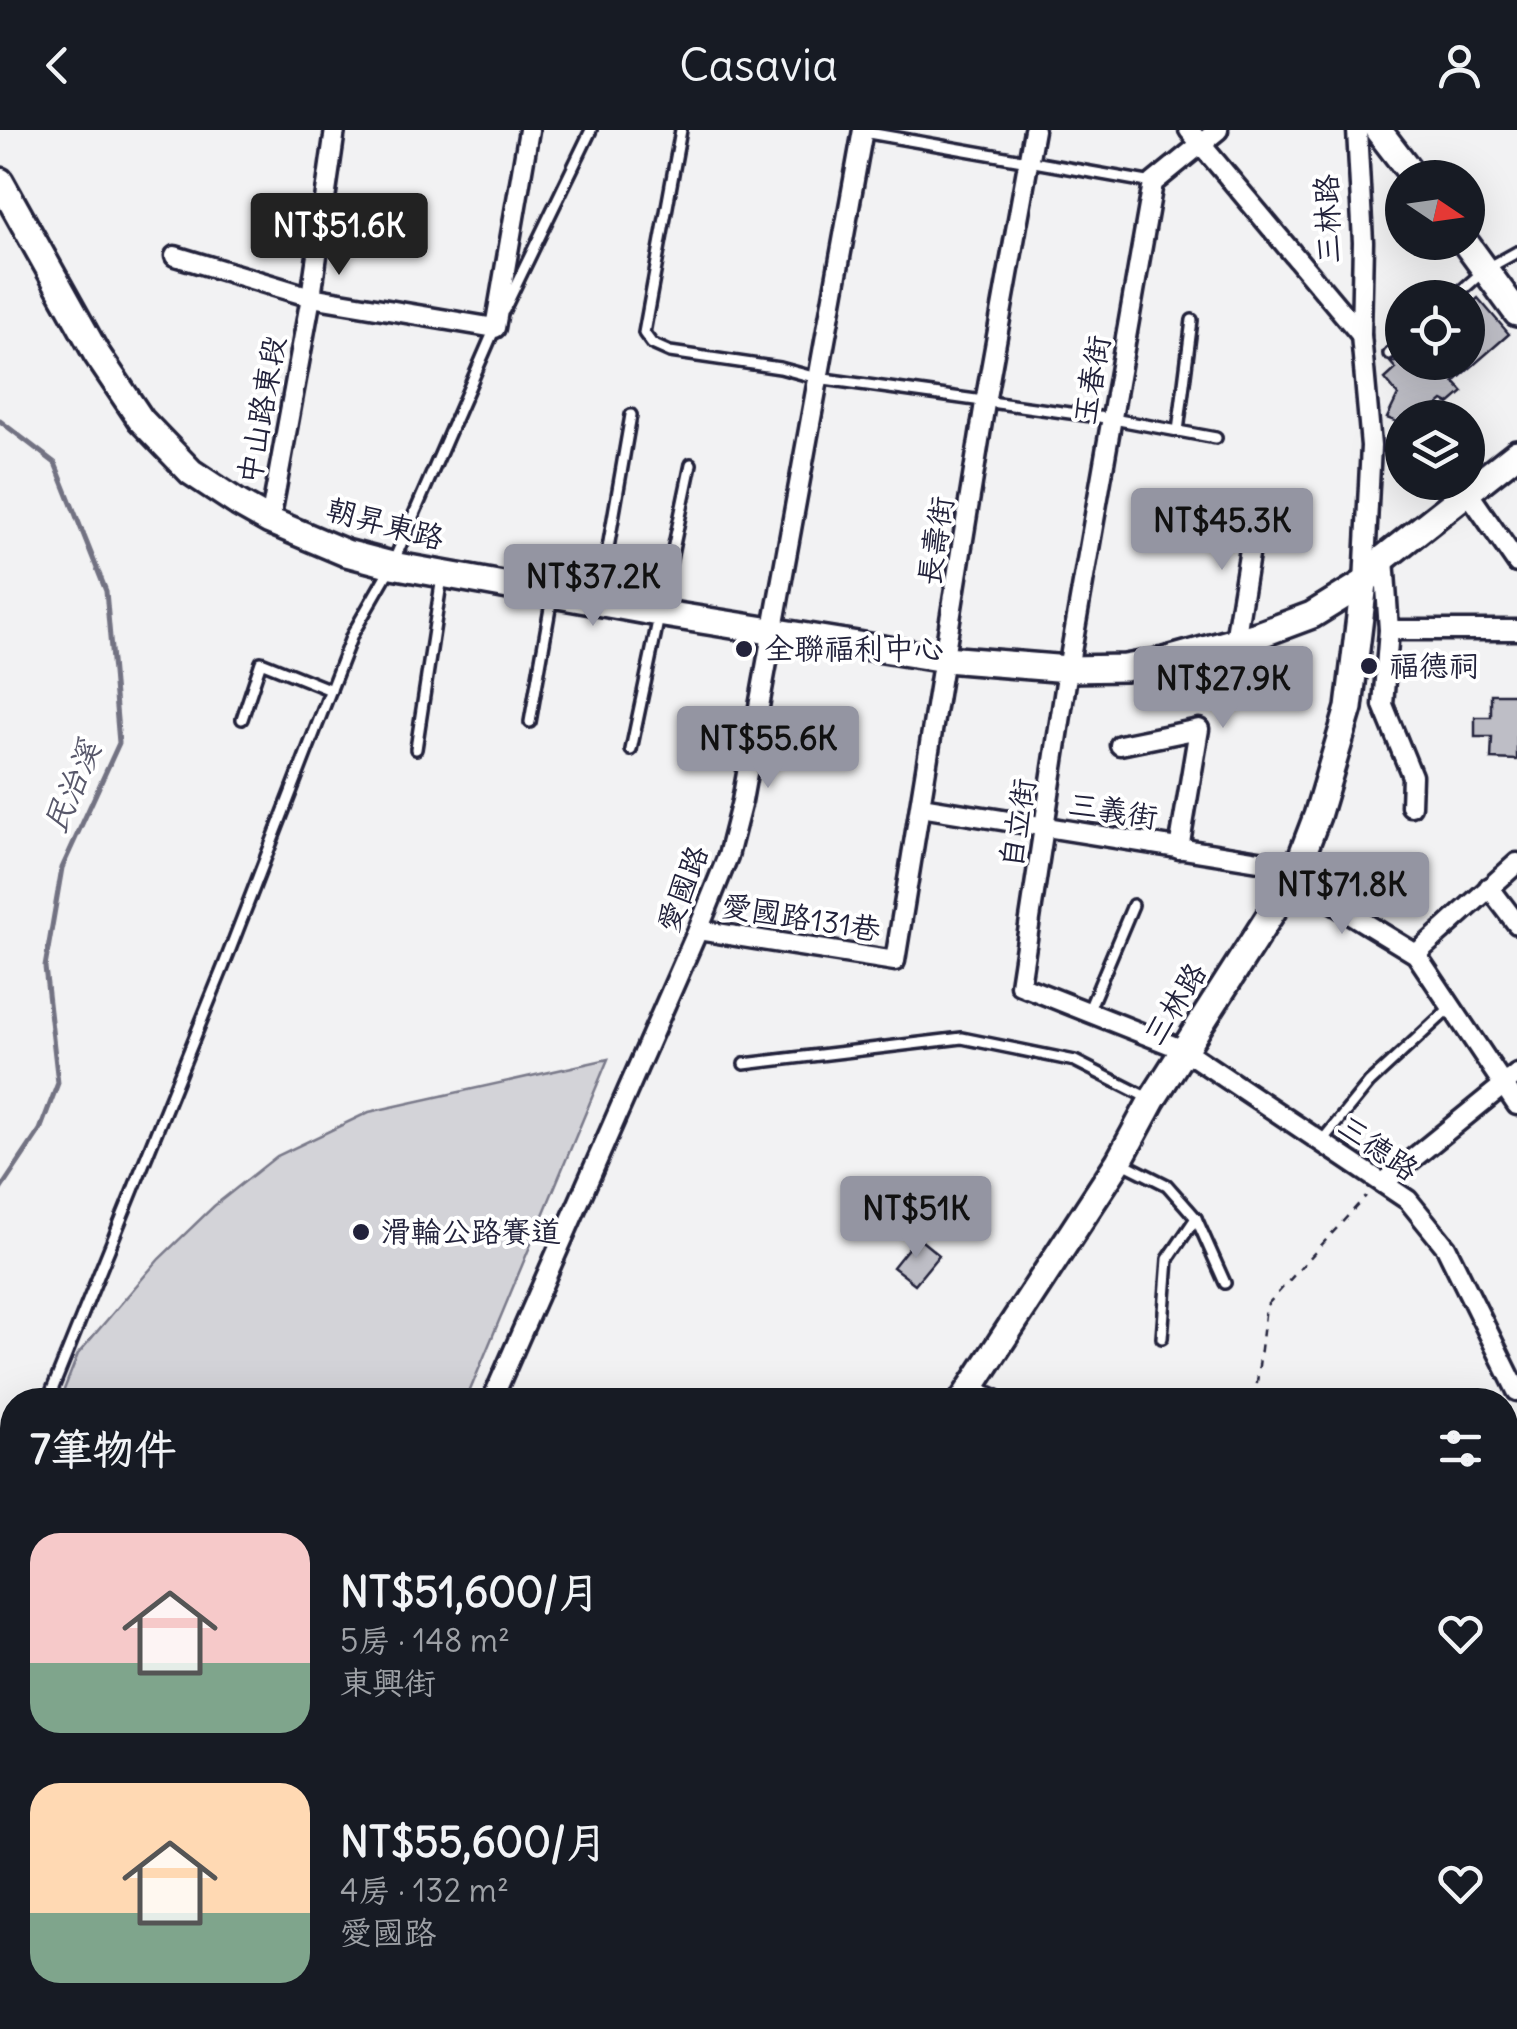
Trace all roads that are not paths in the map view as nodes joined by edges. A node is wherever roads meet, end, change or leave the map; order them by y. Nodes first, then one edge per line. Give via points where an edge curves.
1 (335, 130) edge
2 (529, 130) edge
3 (590, 130) edge
4 (681, 130) edge
5 (1034, 130) edge
6 (1218, 130) edge
7 (1358, 130) edge
8 (1378, 130) edge
9 (863, 131) edge
10 (1195, 137) edge
11 (1029, 159) junction
12 (1401, 160) edge
13 (0, 180) edge
14 (1153, 183) junction
15 (1517, 252) edge
16 (175, 256) dead end
17 (1479, 260) edge
18 (1486, 269) junction
19 (1473, 280) edge
20 (311, 297) junction
21 (1517, 313) edge
22 (1192, 320) dead end
23 (496, 328) junction
24 (1361, 335) junction
25 (818, 378) junction
26 (986, 403) junction
27 (631, 416) dead end
28 (1113, 419) junction
29 (1178, 431) junction
30 (1216, 438) dead end
31 (1517, 453) edge
32 (691, 464) dead end
33 (1485, 478) edge
34 (1457, 500) edge
35 (1473, 500) edge
36 (1256, 512) dead end
37 (270, 521) junction
38 (1384, 558) junction
39 (1517, 563) edge
40 (392, 565) junction
41 (442, 574) junction
42 (1364, 583) junction
43 (552, 594) junction
44 (598, 602) junction
45 (658, 613) junction
46 (1389, 630) junction
47 (1517, 630) edge
48 (774, 632) junction
49 (1235, 641) junction
50 (945, 659) junction
51 (1068, 669) junction
52 (331, 690) junction
53 (1383, 705) junction
54 (1349, 708) junction
55 (242, 719) dead end
56 (530, 722) dead end
57 (1120, 745) dead end
58 (416, 749) dead end
59 (631, 750) dead end
60 (1411, 806) dead end
61 (921, 807) junction
62 (1046, 828) junction
63 (1178, 849) junction
64 (1517, 863) edge
65 (1294, 873) junction
66 (1489, 887) junction
67 (1133, 905) dead end
68 (1517, 924) edge
69 (698, 930) junction
70 (1416, 954) junction
71 (896, 961) joint
72 (1020, 984) joint
73 (1451, 1006) junction
74 (1088, 1012) junction
75 (1184, 1050) junction
76 (744, 1064) dead end
77 (1510, 1079) edge
78 (1152, 1100) junction
79 (1517, 1105) edge
80 (1321, 1142) junction
81 (1119, 1161) junction
82 (1384, 1183) junction
83 (1196, 1218) junction
84 (1225, 1282) dead end
85 (1162, 1338) dead end
86 (53, 1388) edge
87 (497, 1388) edge
88 (970, 1388) edge
89 (1516, 1388) edge

1 - 20 street, 中山路東段
2 - 23 street
3 - 23 lane
4 - 25 lane via 644,333 670,352
5 - 11 street, 長壽街
6 - 10 street
7 - 24 street, 三林路
8 - 12 street
9 - 11 lane
9 - 25 street, 愛國路
10 - 14 street
10 - 24 street
11 - 14 lane
11 - 26 street, 長壽街
13 - 37 street, 朝昇東路 via 141,420 192,472
14 - 28 street, 玉春街
15 - 18 lane
16 - 20 street
17 - 18 street
18 - 19 lane
18 - 21 street
20 - 23 street
20 - 37 street, 中山路東段
22 - 29 lane
23 - 40 lane
24 - 42 street, 三林路 via 1371,446
25 - 26 lane
25 - 48 street, 愛國路
26 - 28 lane
26 - 50 street, 長壽街
27 - 44 lane
28 - 29 lane
28 - 51 street, 玉春街
29 - 30 lane
31 - 33 street, 朝昇東路
32 - 45 lane
34 - 38 street, 朝昇東路
35 - 39 street
36 - 49 street
37 - 40 street, 朝昇東路
38 - 42 street, 朝昇東路
38 - 46 street
40 - 41 street, 朝昇東路
40 - 52 lane via 352,635
41 - 43 street, 朝昇東路
41 - 58 lane
42 - 49 street, 朝昇東路 via 1312,614
42 - 54 street, 三林路
43 - 44 street, 朝昇東路
43 - 56 lane
44 - 45 street, 朝昇東路
45 - 48 street, 朝昇東路
45 - 59 lane
46 - 47 street
46 - 53 street
48 - 50 street, 朝昇東路
48 - 69 street, 愛國路 via 728,856
49 - 51 street, 朝昇東路 via 1125,668
50 - 51 street, 朝昇東路
50 - 61 street, 長壽街
51 - 62 street, 自立街
52 - 55 lane via 261,662
52 - 86 lane
53 - 54 street
53 - 60 street via 1412,776
54 - 65 street, 三林路
57 - 63 street via 1199,729
61 - 62 street, 三義街
61 - 71 street, 長壽街
62 - 63 street, 三義街
62 - 72 street, 自立街
63 - 65 street, 三義街
64 - 66 street
65 - 70 street
65 - 75 street, 三林路
66 - 68 street
66 - 70 street
67 - 74 lane
69 - 71 street, 愛國路131巷
69 - 87 street, 愛國路
70 - 73 street
72 - 74 street, 三德路
73 - 77 street
73 - 80 lane via 1369,1083
74 - 75 street, 三德路
75 - 78 street, 三林路
75 - 80 street, 三德路
76 - 78 lane via 962,1038 1075,1062
77 - 79 street
77 - 82 street
78 - 81 street, 三林路
80 - 82 street, 三德路
81 - 83 lane via 1167,1185
81 - 88 street, 三林路
82 - 89 street, 三德路 via 1408,1200 1446,1248
83 - 84 lane
83 - 85 lane via 1168,1259

